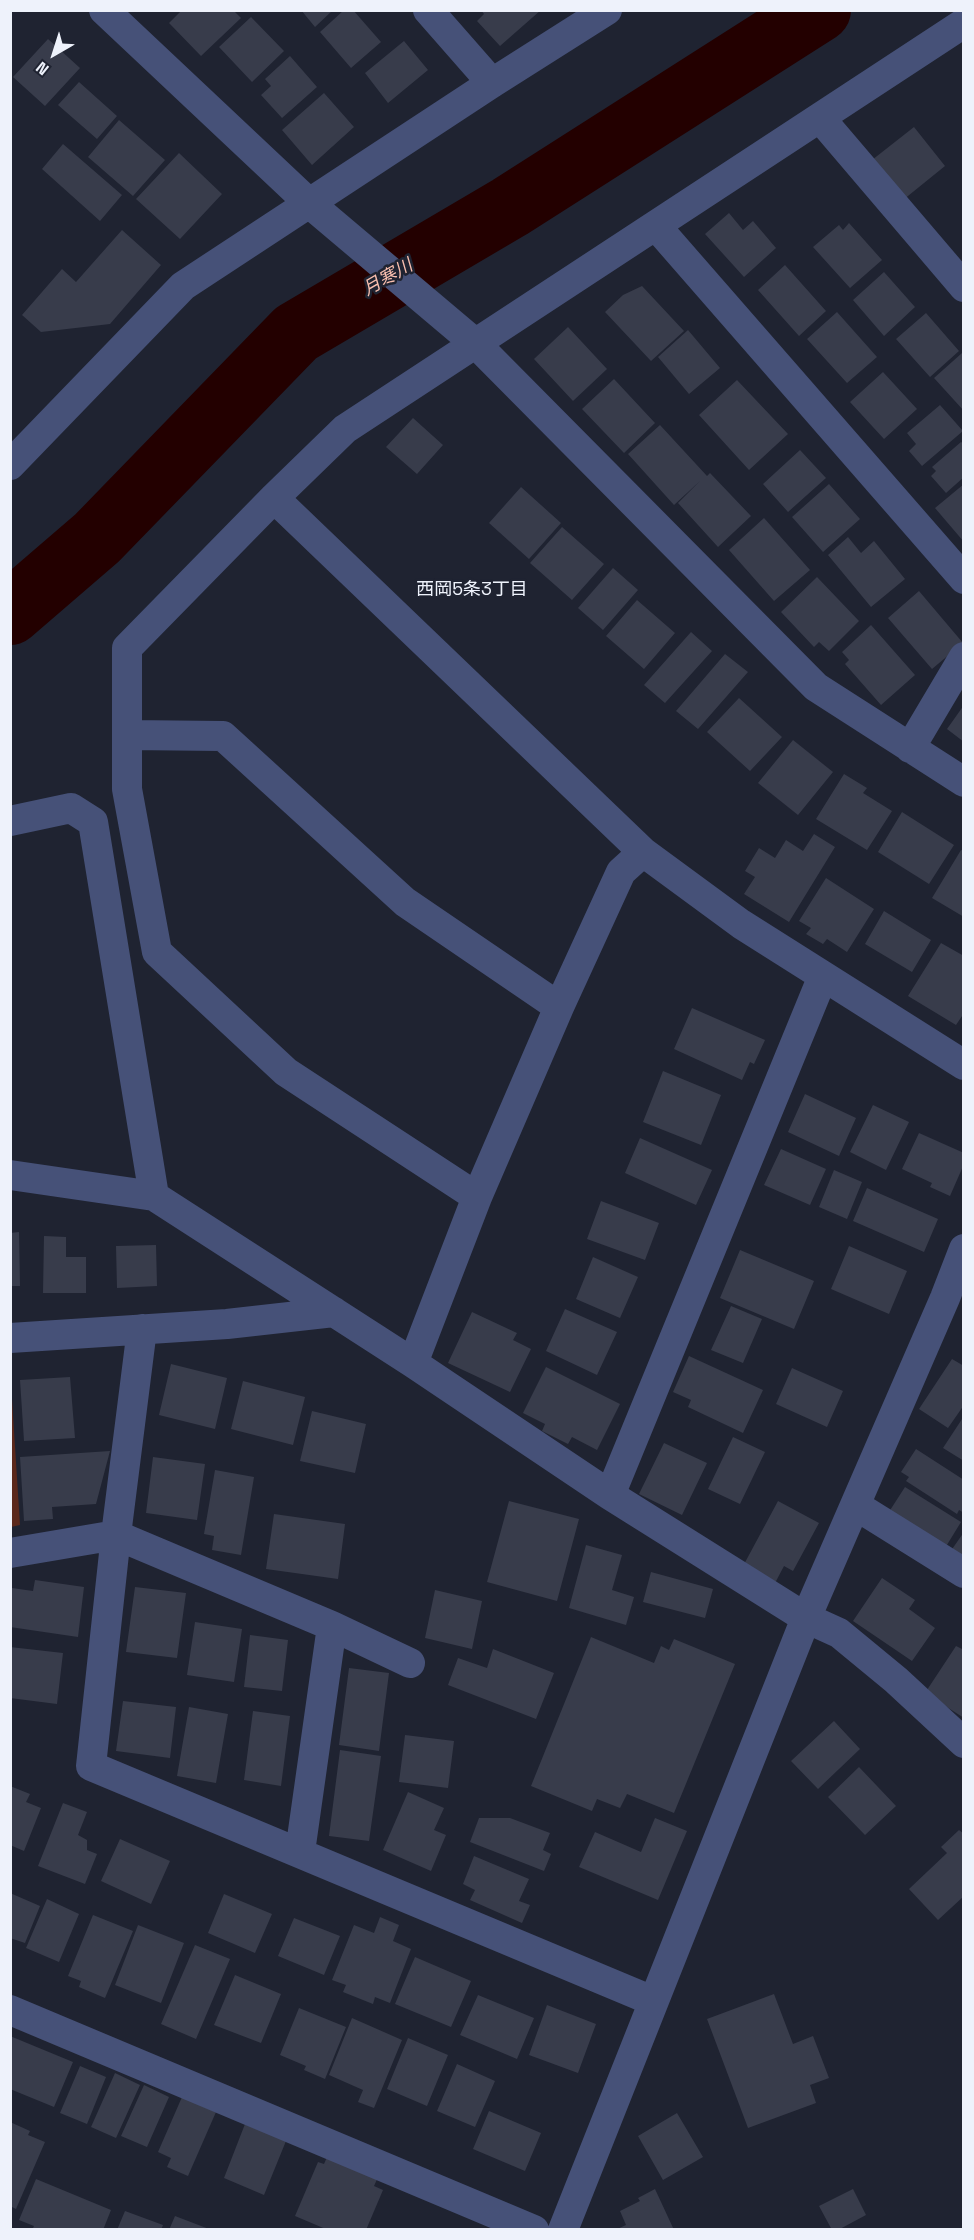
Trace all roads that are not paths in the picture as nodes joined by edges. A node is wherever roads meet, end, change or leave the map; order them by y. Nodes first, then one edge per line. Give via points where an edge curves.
1 (104, 10) edge
2 (428, 10) edge
3 (607, 10) edge
4 (963, 23) edge
5 (492, 83) junction
6 (820, 118) junction
7 (309, 203) junction
8 (656, 226) junction
9 (963, 287) edge
10 (465, 334) junction
11 (10, 465) edge
12 (274, 498) junction
13 (963, 579) edge
14 (963, 657) edge
15 (128, 735) junction
16 (910, 748) junction
17 (963, 782) edge
18 (10, 821) edge
19 (643, 852) junction
20 (823, 976) junction
21 (559, 1007) junction
22 (963, 1065) edge
23 (10, 1175) edge
24 (154, 1196) junction
25 (477, 1197) junction
26 (963, 1250) edge
27 (954, 1304) edge
28 (333, 1312) junction
29 (142, 1329) junction
30 (10, 1338) edge
31 (413, 1364) junction
32 (610, 1496) junction
33 (855, 1505) junction
34 (116, 1535) junction
35 (10, 1553) edge
36 (963, 1573) edge
37 (806, 1618) junction
38 (332, 1626) junction
39 (410, 1663) dead end
40 (963, 1743) edge
41 (300, 1852) junction
42 (653, 2001) junction
43 (10, 2010) edge
44 (534, 2229) edge
45 (563, 2229) edge

1 - 7 street
2 - 5 street
3 - 5 street
4 - 6 street
5 - 7 street
6 - 8 street
6 - 9 street
7 - 10 street
7 - 11 street via 183,286
8 - 10 street
8 - 13 street
10 - 12 street via 345,429
10 - 16 street via 816,687
12 - 15 street via 127,648
12 - 19 street
14 - 16 street
15 - 21 street via 223,736 405,902
15 - 25 street via 127,789 157,952 286,1072
16 - 17 street
18 - 24 street via 71,808 93,822
19 - 20 street via 741,924
19 - 21 street via 621,872
20 - 22 street
20 - 32 street
21 - 25 street
23 - 24 street
24 - 28 street
25 - 31 street
26 - 27 street
27 - 33 street
28 - 29 street
28 - 31 street
29 - 30 street
29 - 34 street
31 - 32 street
32 - 37 street
33 - 36 street
33 - 37 street
34 - 35 street
34 - 38 street
34 - 41 street via 92,1766
37 - 40 street via 839,1633
37 - 42 street
38 - 39 street
38 - 41 street
41 - 42 street
42 - 45 street
43 - 44 street

